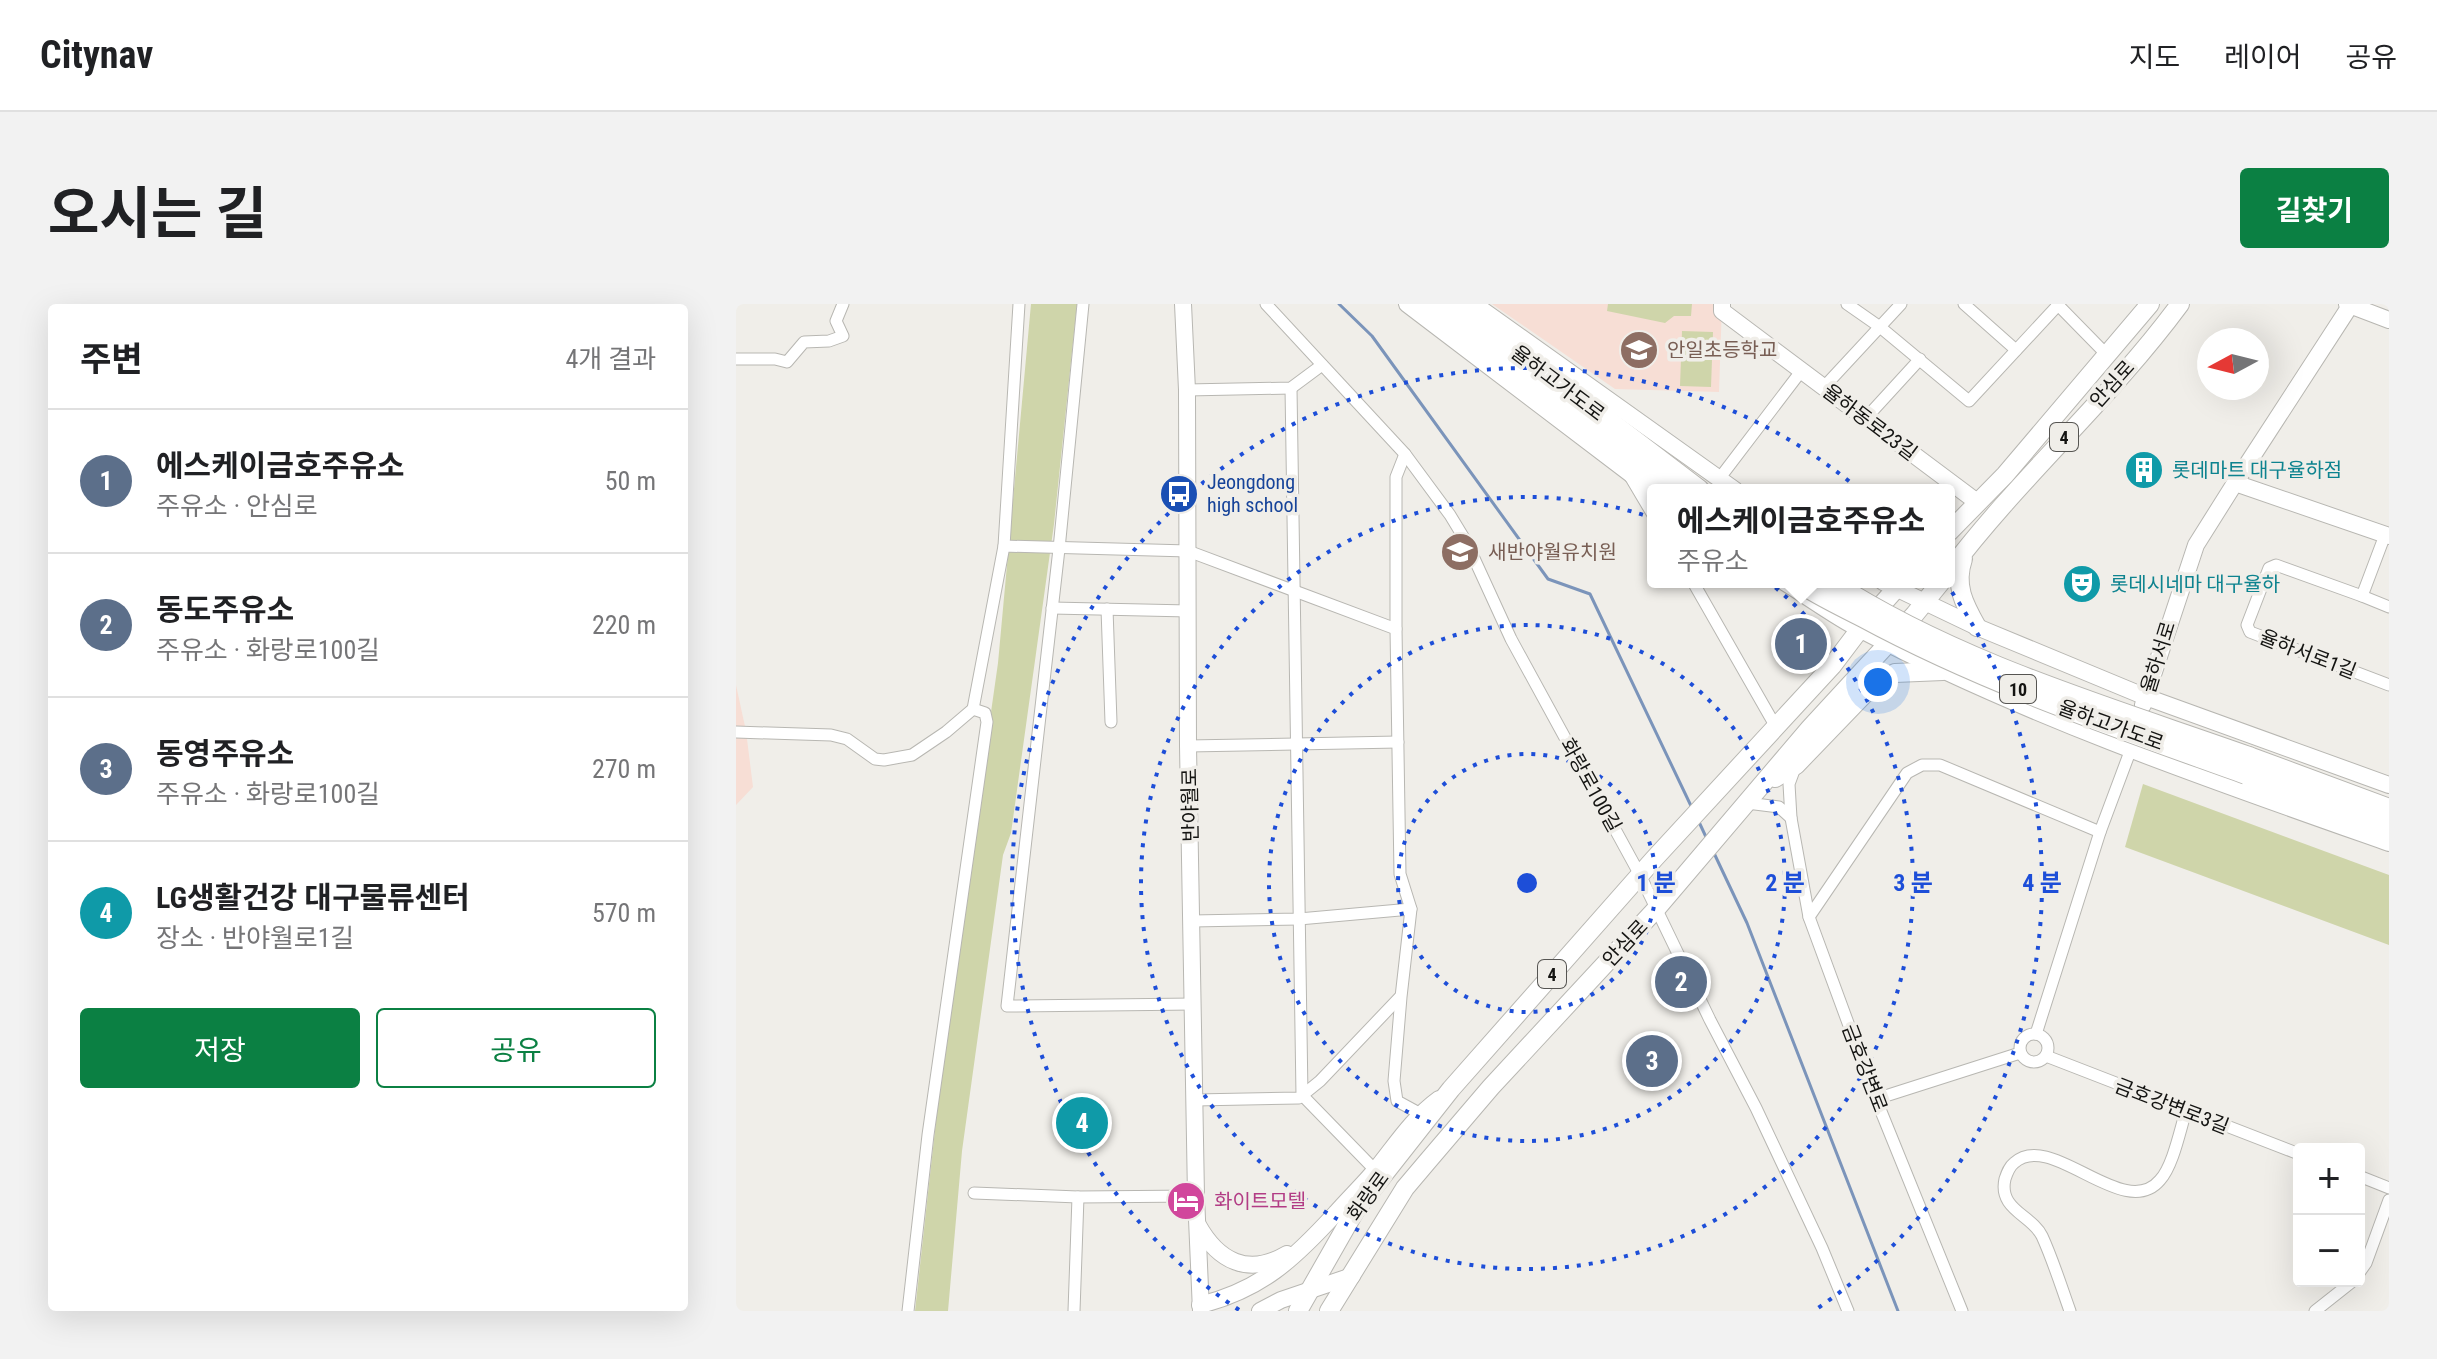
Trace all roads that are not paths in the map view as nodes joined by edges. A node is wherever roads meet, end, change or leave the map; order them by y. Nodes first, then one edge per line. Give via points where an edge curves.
1 (843, 304) edge
2 (1019, 304) edge
3 (1083, 304) edge
4 (1183, 304) edge
5 (1266, 304) edge
6 (1407, 304) edge
7 (1430, 304) edge
8 (1455, 304) edge
9 (1474, 304) edge
10 (1722, 304) edge
11 (1847, 304) edge
12 (1901, 304) edge
13 (1964, 304) edge
14 (2058, 304) edge
15 (2150, 304) edge
16 (2180, 304) edge
17 (2348, 305) edge
18 (1279, 310) edge
19 (2389, 320) edge
20 (1880, 327) junction
21 (2016, 350) junction
22 (2108, 356) junction
23 (736, 359) edge
24 (1920, 359) junction
25 (1322, 365) junction
26 (1802, 370) junction
27 (1824, 387) junction
28 (1291, 388) junction
29 (1187, 390) junction
30 (1866, 418) junction
31 (1405, 454) junction
32 (1626, 471) junction
33 (1719, 479) junction
34 (2235, 483) junction
35 (1664, 484) edge
36 (1726, 484) edge
37 (1953, 484) edge
38 (1955, 485) edge
39 (1977, 502) junction
40 (1647, 505) edge
41 (1955, 526) edge
42 (2387, 535) edge
43 (1004, 546) junction
44 (1968, 546) junction
45 (1059, 549) junction
46 (1188, 551) junction
47 (1955, 563) edge
48 (1696, 588) edge
49 (1798, 588) edge
50 (1800, 588) edge
51 (1842, 588) edge
52 (1890, 588) edge
53 (1898, 588) edge
54 (1936, 588) edge
55 (1295, 589) junction
56 (2362, 596) junction
57 (2389, 607) edge
58 (1052, 608) junction
59 (1920, 608) junction
60 (1107, 609) junction
61 (1189, 611) junction
62 (1977, 627) junction
63 (1396, 629) junction
64 (1860, 629) junction
65 (1998, 636) junction
66 (1889, 643) junction
67 (1943, 671) junction
68 (2389, 685) edge
69 (2146, 697) junction
70 (973, 709) junction
71 (1111, 722) dead end
72 (1776, 727) junction
73 (736, 732) edge
74 (1398, 742) junction
75 (1298, 745) junction
76 (1188, 746) junction
77 (2131, 749) junction
78 (1796, 765) junction
79 (2248, 766) junction
80 (2389, 785) edge
81 (1759, 787) junction
82 (1747, 803) junction
83 (2389, 809) edge
84 (1791, 818) junction
85 (2389, 827) edge
86 (2100, 832) junction
87 (2389, 843) edge
88 (1640, 875) junction
89 (1657, 908) junction
90 (1411, 909) junction
91 (1809, 917) junction
92 (1299, 919) junction
93 (1192, 921) junction
94 (1401, 997) junction
95 (1194, 1004) junction
96 (2036, 1034) junction
97 (2020, 1053) junction
98 (2046, 1056) junction
99 (1451, 1089) junction
100 (1302, 1095) junction
101 (1876, 1099) junction
102 (1195, 1100) junction
103 (2186, 1111) junction
104 (1419, 1113) junction
105 (2293, 1152) edge
106 (1375, 1170) junction
107 (2365, 1178) edge
108 (2389, 1188) edge
109 (974, 1193) dead end
110 (1196, 1196) junction
111 (1078, 1197) junction
112 (2389, 1200) edge
113 (1197, 1221) junction
114 (1312, 1239) junction
115 (2365, 1264) edge
116 (1352, 1276) junction
117 (2345, 1287) edge
118 (1310, 1289) junction
119 (1200, 1309) edge
120 (908, 1311) edge
121 (1074, 1311) edge
122 (1260, 1311) edge
123 (1298, 1311) edge
124 (1329, 1311) edge
125 (1848, 1311) edge
126 (1962, 1311) edge
127 (2070, 1311) edge
128 (2315, 1311) edge

1 - 23 street via 836,321 843,336 804,342 787,362
2 - 43 street
3 - 45 street
4 - 29 main road, 반야월로
5 - 18 street, 화랑로100길
6 - 32 main road
7 - 35 highway, 율하고가도로
8 - 35 highway, 율하고가도로
9 - 33 main road
10 - 26 main road, 율하동로23길 via 1722,311
11 - 20 street
12 - 20 street
13 - 21 street
14 - 21 street
14 - 22 street
15 - 22 main road, 안심로 / 4
16 - 44 main road, 안심로 / 4
17 - 19 main road
17 - 34 main road, 율하서로
18 - 25 street, 화랑로100길
20 - 24 street
20 - 27 street
21 - 24 street via 1969,401
22 - 39 main road, 안심로 / 4
24 - 30 street
25 - 28 street
25 - 31 street, 화랑로100길
26 - 27 main road, 율하동로23길
26 - 33 street, 율하동로23길
27 - 30 main road, 율하동로23길
28 - 29 street
28 - 55 street
29 - 46 main road, 반야월로
30 - 37 main road, 율하동로23길
31 - 63 street via 1396,477
31 - 88 street, 화랑로100길 via 1467,543 1511,639
32 - 35 main road
32 - 40 street
33 - 36 main road
34 - 42 main road
34 - 69 main road, 율하서로 via 2196,545
38 - 39 main road, 율하동로23길
39 - 41 main road, 안심로 / 4
42 - 56 street
43 - 45 street
43 - 70 street
44 - 47 main road, 안심로 / 4
44 - 62 main road via 1958,575 1962,600
45 - 46 street
45 - 58 street
46 - 55 street
46 - 61 main road, 반야월로
48 - 72 street
49 - 64 main road
50 - 79 highway, 율하고가도로 / 10, bridge via 1907,642 2057,706
51 - 79 highway, 율하고가도로 / 10, bridge via 1973,655
52 - 64 main road, 안심로 / 4
53 - 59 main road
54 - 59 main road, 안심로
55 - 63 street
55 - 75 street
56 - 57 street, 율하서로1길
56 - 68 street, 율하서로1길 via 2276,565 2269,568 2247,625 2250,632
58 - 60 street
58 - 95 street via 1007,1006
59 - 62 main road
59 - 66 main road, 안심로
60 - 61 street
60 - 71 street
61 - 76 main road, 반야월로
62 - 65 main road
63 - 74 street
64 - 66 main road
64 - 72 main road, 안심로 / 4
65 - 67 main road via 1964,639 1950,651
65 - 69 main road
66 - 67 main road
66 - 81 main road, 안심로
67 - 77 main road
67 - 78 main road via 1895,673 1875,683
69 - 77 main road, 율하서로
69 - 80 main road
70 - 73 street via 912,755 884,760 831,735
70 - 120 street via 985,713 987,722
72 - 88 main road, 안심로 / 4
74 - 75 street
74 - 90 street via 1400,874
75 - 76 street
75 - 92 street
76 - 93 main road, 반야월로
77 - 86 street
77 - 87 main road
78 - 81 main road
78 - 84 street, 금호강변로 via 1789,784
79 - 83 highway, 율하고가도로 / 10
79 - 85 highway, 율하고가도로 / 10
81 - 82 main road, 안심로
82 - 84 street via 1779,807
82 - 89 main road, 안심로
84 - 91 street, 금호강변로
86 - 91 street via 1940,765 1922,765 1907,773
86 - 96 street
88 - 89 street, 화랑로100길
88 - 99 main road, 안심로 / 4
89 - 116 main road, 안심로 via 1405,1188
89 - 125 street, 화랑로100길
90 - 92 street
90 - 94 street
91 - 101 street, 금호강변로
92 - 93 street
92 - 100 street
93 - 95 main road, 반야월로
94 - 100 street
94 - 104 street via 1396,1094 1402,1106
95 - 102 main road, 반야월로
96 - 97 street via 2023,1039
96 - 98 street via 2047,1043
97 - 98 street via 2034,1063
97 - 101 street
98 - 103 street, 금호강변로3길
99 - 104 main road
99 - 118 main road, 화랑로 / 4 via 1355,1211
100 - 102 street
100 - 106 street
101 - 126 street, 금호강변로
102 - 110 main road, 반야월로
103 - 105 street, 금호강변로3길
103 - 127 street via 2166,1171 2150,1188 2133,1191 2104,1183 2041,1154 2014,1162 2007,1171 2006,1197 2036,1226
104 - 106 main road
106 - 114 main road
107 - 108 street
109 - 111 street
110 - 111 street
110 - 113 main road, 반야월로
111 - 121 street
112 - 115 street
113 - 114 main road via 1209,1244 1238,1263 1273,1262
113 - 119 main road, 반야월로
114 - 119 main road via 1249,1289
116 - 118 main road
116 - 124 main road
117 - 128 street
118 - 122 main road
118 - 123 main road, 화랑로 / 4

